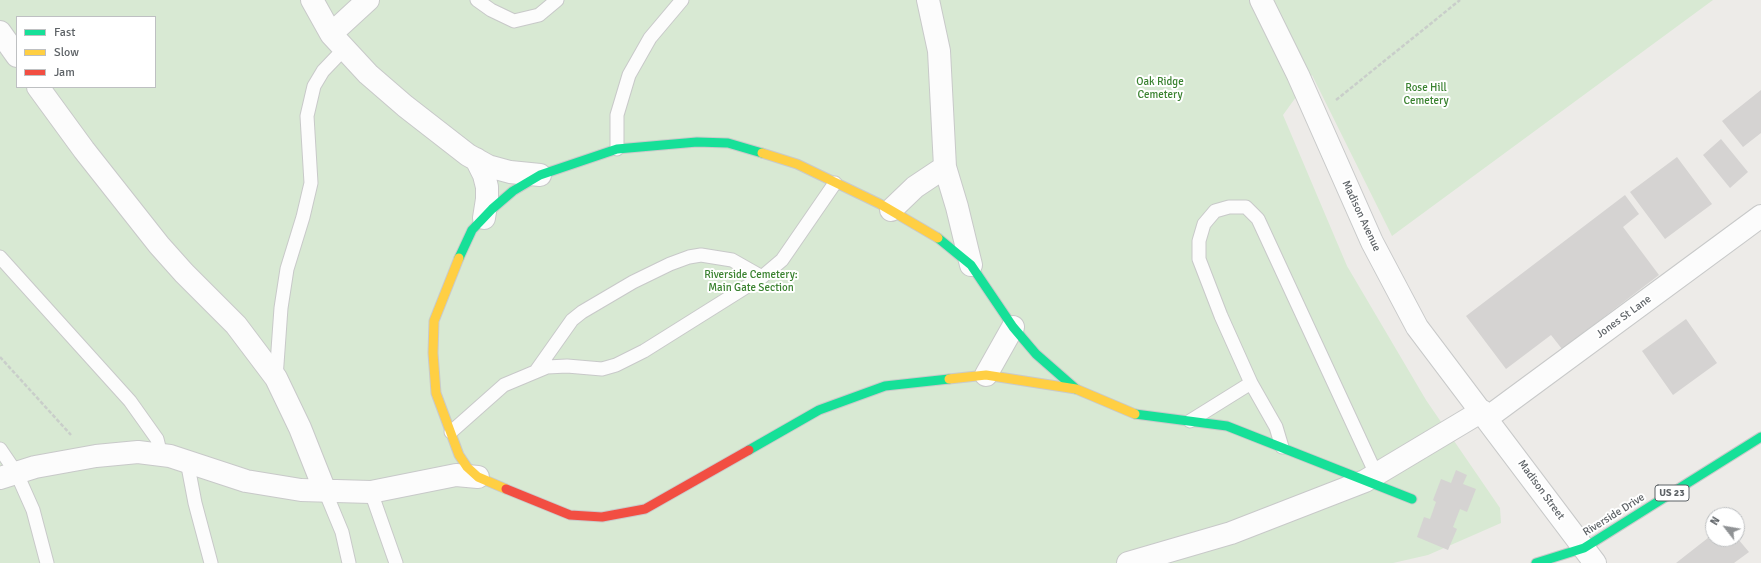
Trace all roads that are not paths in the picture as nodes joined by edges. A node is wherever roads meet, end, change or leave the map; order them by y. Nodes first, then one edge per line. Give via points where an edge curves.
1 (312, 0) edge
2 (368, 0) edge
3 (477, 0) edge
4 (558, 0) edge
5 (682, 0) edge
6 (928, 0) edge
7 (1262, 0) edge
8 (1, 31) edge
9 (337, 41) junction
10 (16, 54) edge
11 (39, 88) edge
12 (617, 150) junction
13 (476, 160) junction
14 (945, 167) junction
15 (540, 175) junction
16 (835, 183) junction
17 (891, 210) junction
18 (1761, 216) edge
19 (484, 218) junction
20 (0, 257) edge
21 (971, 264) junction
22 (762, 277) junction
23 (1013, 327) junction
24 (536, 371) junction
25 (986, 375) junction
26 (276, 378) junction
27 (1251, 383) junction
28 (1076, 389) junction
29 (1484, 414) junction
30 (1189, 421) junction
31 (451, 432) junction
32 (1761, 437) edge
33 (1282, 447) junction
34 (0, 449) edge
35 (161, 455) junction
36 (187, 461) junction
37 (8, 476) edge
38 (478, 477) junction
39 (1371, 478) junction
40 (325, 491) junction
41 (371, 492) junction
42 (1412, 499) dead end
43 (1590, 556) edge
44 (47, 563) edge
45 (210, 563) edge
46 (349, 563) edge
47 (396, 563) edge
48 (1128, 563) edge
49 (1536, 563) edge

1 - 9 street
2 - 9 street
3 - 4 lane via 514,22 539,15
5 - 12 lane via 650,38 628,75 617,115
6 - 14 street via 939,50
7 - 29 street, Madison Avenue via 1372,242 1417,327
8 - 10 street
9 - 13 street via 368,74 405,106
9 - 26 lane via 324,71 314,86 307,116 311,183 287,269 281,308
11 - 26 street via 159,245 184,274 236,325
12 - 15 street
12 - 16 street via 698,142 728,143 797,164
13 - 15 street via 510,172
13 - 19 street via 487,187
14 - 17 street via 915,187
14 - 21 street
15 - 19 street via 514,191
16 - 17 street
16 - 22 lane via 782,260
17 - 21 street via 936,237
18 - 29 street, Jones St Lane
19 - 31 street via 472,230 434,321 436,394
20 - 35 lane via 130,401 157,439
21 - 23 street
22 - 24 lane via 644,351 616,365 602,369 547,367
22 - 24 lane via 732,260 701,255 670,264 633,282 577,316
23 - 25 street
23 - 28 street via 1036,354
24 - 31 lane via 504,385
25 - 28 street
25 - 38 street via 885,386 819,410 645,509 602,517 570,514
26 - 40 street via 300,428
27 - 30 lane
27 - 33 lane via 1276,427
27 - 39 lane via 1199,259 1199,241 1204,224 1215,211 1229,207 1246,207 1258,219
28 - 30 street via 1130,413
29 - 39 street, Jones St Lane
29 - 43 street, Madison Street
30 - 33 street via 1227,426
31 - 38 street via 459,455
32 - 43 street, Riverside Drive / US 23
33 - 39 street
34 - 37 lane
35 - 36 street
35 - 37 street via 138,452 90,457 34,467
36 - 40 street via 246,481 301,490
36 - 45 lane
37 - 44 lane via 33,510
38 - 41 street via 456,475
39 - 42 street
39 - 48 street, Jones St Lane via 1231,533
40 - 41 street
40 - 46 lane via 342,532
41 - 47 lane
43 - 49 street, Riverside Drive / US 23

